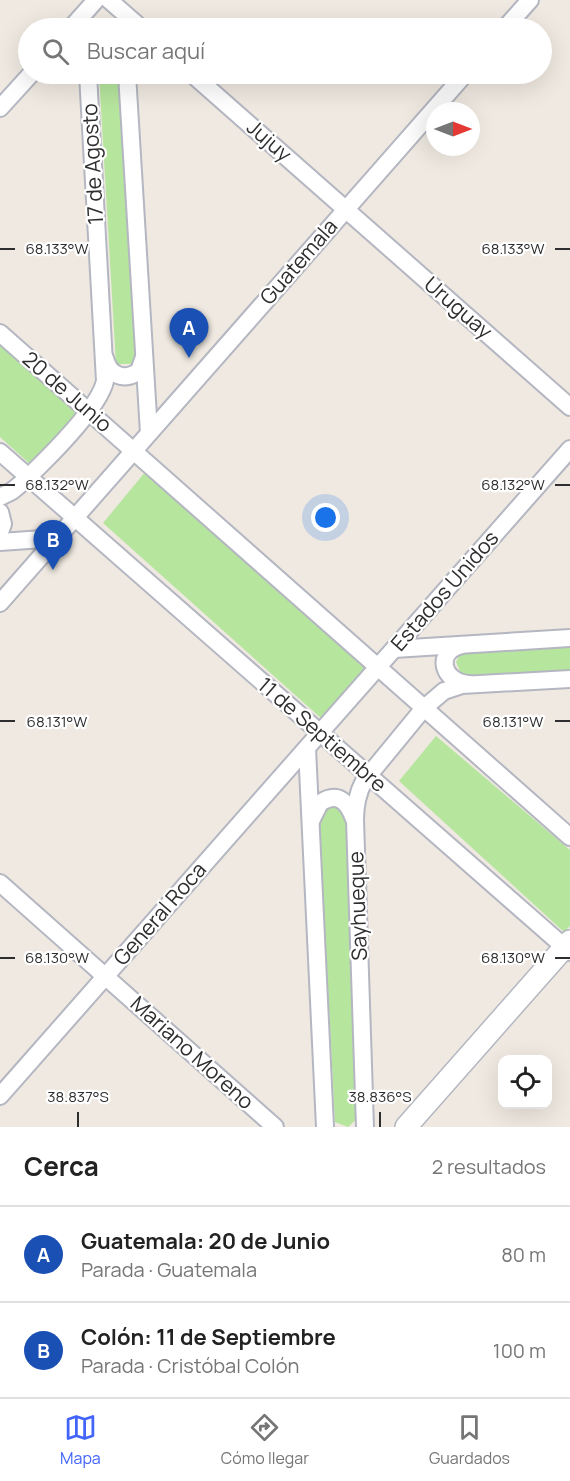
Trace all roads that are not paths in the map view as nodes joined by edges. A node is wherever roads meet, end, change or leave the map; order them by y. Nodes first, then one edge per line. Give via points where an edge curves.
1 (109, 0) edge
2 (530, 0) edge
3 (124, 14) edge
4 (514, 18) edge
5 (22, 84) edge
6 (89, 84) edge
7 (128, 84) edge
8 (203, 84) edge
9 (456, 84) edge
10 (0, 108) edge
11 (346, 209) junction
12 (0, 333) edge
13 (144, 352) junction
14 (104, 354) junction
15 (570, 407) edge
16 (89, 412) junction
17 (149, 433) junction
18 (570, 449) edge
19 (133, 451) junction
20 (0, 452) edge
21 (28, 477) junction
22 (0, 496) edge
23 (0, 512) edge
24 (75, 518) junction
25 (0, 532) edge
26 (57, 538) junction
27 (0, 542) edge
28 (0, 603) edge
29 (570, 638) edge
30 (466, 644) junction
31 (394, 649) junction
32 (378, 667) junction
33 (570, 679) edge
34 (472, 685) junction
35 (424, 708) junction
36 (320, 733) junction
37 (307, 748) junction
38 (368, 775) junction
39 (355, 820) junction
40 (310, 822) junction
41 (570, 837) edge
42 (0, 882) edge
43 (568, 947) edge
44 (106, 976) junction
45 (0, 1096) edge
46 (326, 1122) edge
47 (364, 1123) edge
48 (275, 1127) edge
49 (406, 1127) edge

1 - 3 street
2 - 4 street
5 - 10 street
6 - 14 street, 17 de Agosto
7 - 13 street, 17 de Agosto
8 - 11 street, Jujuy
9 - 11 street, Guatemala
11 - 15 street, Uruguay
11 - 17 street, Guatemala
12 - 16 street, 20 de Junio
13 - 14 street via 139,371 127,376 113,373
13 - 17 street, 17 de Agosto
14 - 16 street, 17 de Agosto via 103,390
16 - 19 street, 20 de Junio
16 - 21 street, 17 de Agosto
17 - 19 street, Guatemala
18 - 31 street, Estados Unidos
19 - 24 street, Guatemala
19 - 32 street
20 - 21 street
21 - 22 street, 17 de Agosto
21 - 24 street
23 - 25 street
24 - 26 street, Guatemala
24 - 36 street, 11 de Septiembre
26 - 27 street
26 - 28 street, Guatemala
29 - 30 street
30 - 31 street
30 - 34 street via 448,652 445,667 454,681
31 - 32 street, Estados Unidos
32 - 35 street
32 - 36 street, Estados Unidos
33 - 34 street, Sayhueque
34 - 35 street, Sayhueque via 444,691
35 - 38 street, Sayhueque
35 - 41 street
36 - 37 street, General Roca
36 - 38 street, 11 de Septiembre
37 - 40 street, Sayhueque
37 - 44 street, General Roca
38 - 39 street, Sayhueque via 357,795
38 - 43 street, 11 de Septiembre
39 - 40 street via 349,805 333,798 320,803
39 - 47 street, Sayhueque
40 - 46 street, Sayhueque
42 - 44 street, Mariano Moreno
43 - 49 street
44 - 45 street, General Roca
44 - 48 street, Mariano Moreno

